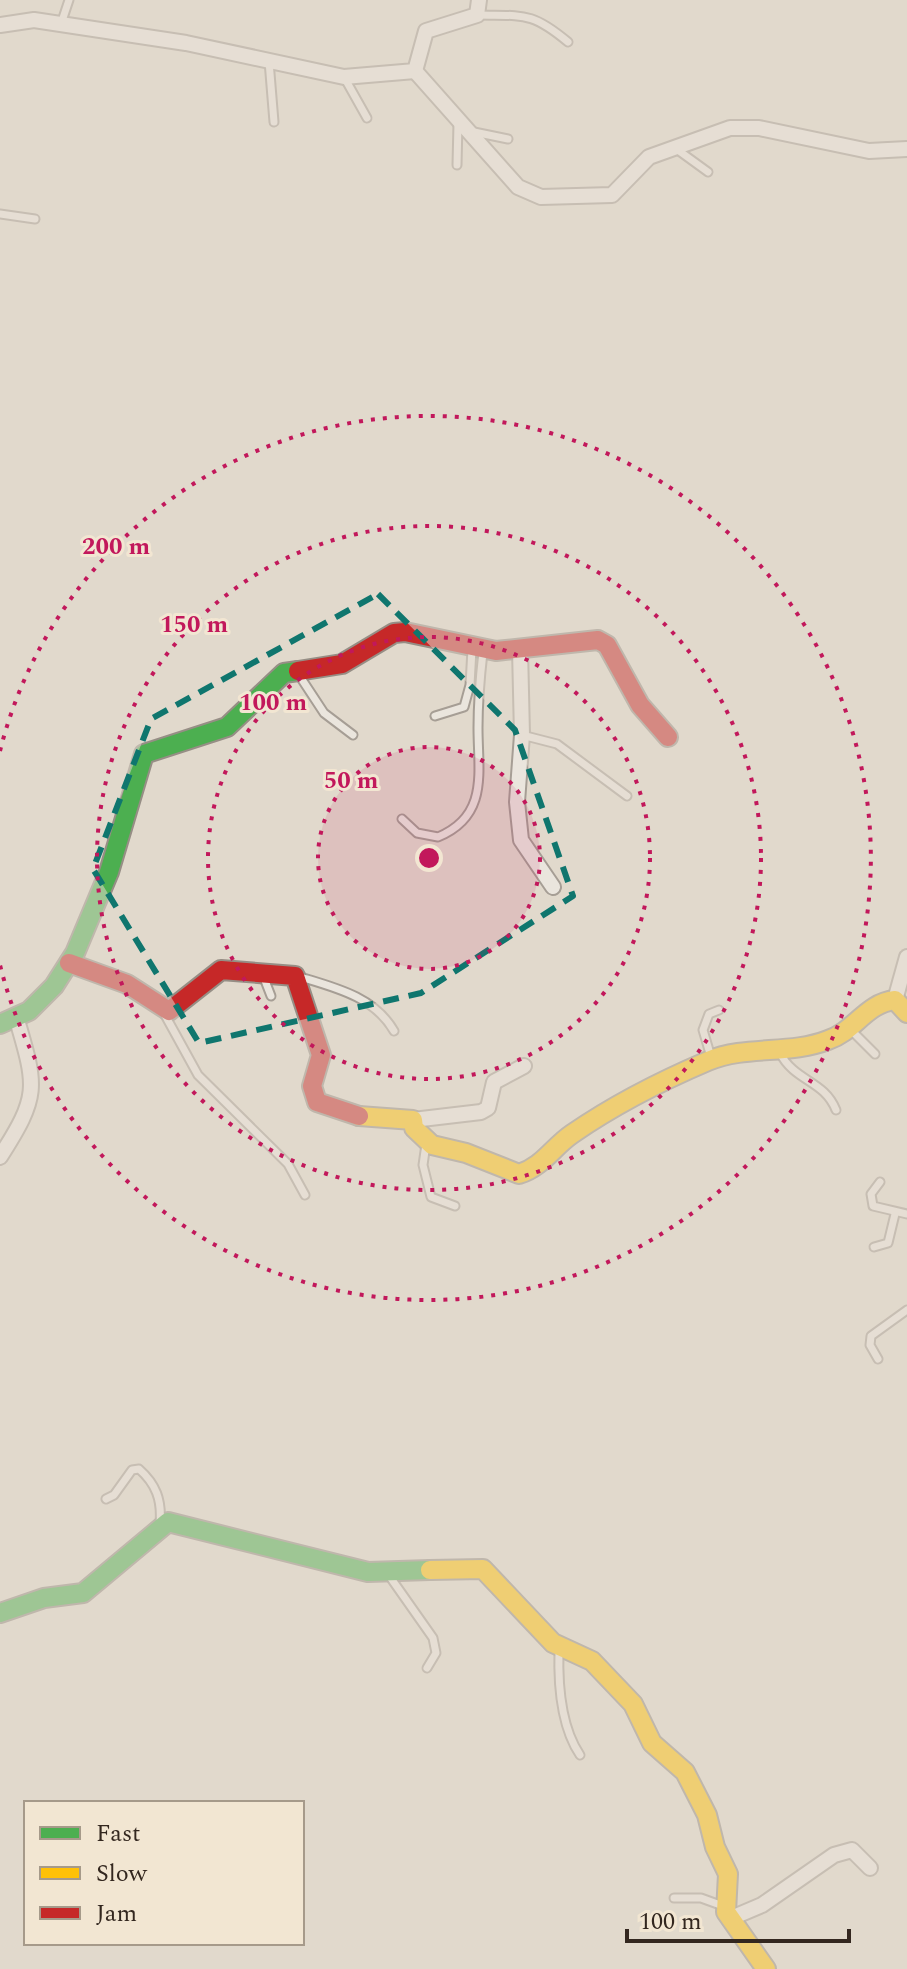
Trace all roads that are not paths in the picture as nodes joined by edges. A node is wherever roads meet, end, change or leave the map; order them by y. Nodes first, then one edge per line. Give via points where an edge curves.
1 (69, 0) edge
2 (478, 7) edge
3 (61, 24) junction
4 (0, 25) edge
5 (568, 42) dead end
6 (269, 61) junction
7 (415, 71) junction
8 (344, 77) junction
9 (367, 118) dead end
10 (274, 122) dead end
11 (463, 126) junction
12 (508, 139) dead end
13 (675, 148) junction
14 (907, 149) edge
15 (457, 165) dead end
16 (708, 172) dead end
17 (0, 214) edge
18 (35, 219) dead end
19 (478, 648) junction
20 (520, 649) junction
21 (296, 670) junction
22 (435, 716) dead end
23 (353, 735) dead end
24 (522, 735) junction
25 (668, 737) dead end
26 (627, 796) dead end
27 (402, 819) dead end
28 (553, 887) dead end
29 (907, 957) edge
30 (69, 963) junction
31 (261, 973) junction
32 (295, 976) junction
33 (271, 996) dead end
34 (901, 1007) edge
35 (163, 1009) junction
36 (719, 1010) dead end
37 (9, 1022) edge
38 (849, 1029) junction
39 (394, 1031) dead end
40 (778, 1051) junction
41 (875, 1054) dead end
42 (711, 1059) junction
43 (524, 1066) dead end
44 (836, 1110) dead end
45 (413, 1120) junction
46 (426, 1142) junction
47 (0, 1157) edge
48 (880, 1182) dead end
49 (305, 1195) dead end
50 (455, 1206) dead end
51 (895, 1214) junction
52 (907, 1214) edge
53 (874, 1247) dead end
54 (907, 1310) edge
55 (878, 1359) dead end
56 (106, 1499) dead end
57 (160, 1525) junction
58 (387, 1572) junction
59 (0, 1613) edge
60 (560, 1648) junction
61 (427, 1668) dead end
62 (580, 1755) dead end
63 (870, 1868) dead end
64 (674, 1898) dead end
65 (727, 1913) junction
66 (766, 1969) edge

1 - 3 lane
2 - 5 lane via 543,21
2 - 7 street via 426,31
3 - 4 street via 34,20
3 - 6 street
6 - 8 street
6 - 10 lane
7 - 8 street
7 - 11 street
8 - 9 lane
11 - 12 lane
11 - 13 street via 518,187 541,197 612,195 639,164
11 - 15 lane
13 - 14 street via 744,127 869,151
13 - 16 lane
17 - 18 lane
19 - 20 street
19 - 21 street via 394,633 342,664
19 - 22 lane via 464,707
19 - 27 lane via 482,772 476,798 462,822 438,837 417,833
20 - 24 street
20 - 25 street via 598,640 607,645 640,705
21 - 23 lane via 324,713
21 - 30 street via 274,679 227,727 144,754 112,869
24 - 26 lane via 557,744
24 - 28 street via 517,772 521,840
29 - 34 street
30 - 35 street via 127,984
30 - 37 street via 30,1012
31 - 32 street
31 - 33 lane
31 - 35 street via 221,970 175,1008
32 - 39 lane via 345,990 371,1006
32 - 45 street via 321,1055 312,1086 317,1102 356,1116
34 - 38 street via 873,1004
35 - 49 lane via 198,1075 288,1164
36 - 42 lane via 709,1014 703,1030
37 - 47 street via 31,1068 31,1103
38 - 40 street
38 - 41 lane
40 - 42 street
40 - 44 lane via 803,1080 823,1088
42 - 46 street via 578,1130 529,1172 509,1173
43 - 45 street via 494,1082 488,1108 475,1115
45 - 46 street
46 - 50 lane via 423,1165 431,1197
48 - 51 lane via 871,1194 873,1206
51 - 52 lane
51 - 53 lane via 888,1243
54 - 55 lane via 871,1336
56 - 57 lane via 139,1469 154,1484
57 - 58 street via 176,1522 350,1568
57 - 59 street via 83,1593 44,1598
58 - 60 street via 483,1569
58 - 61 lane via 433,1638 436,1653
60 - 62 lane via 558,1683
60 - 65 street via 592,1661 633,1704 652,1743 685,1772 728,1874
63 - 65 street via 852,1850 834,1855 762,1905
64 - 65 lane via 701,1898
65 - 66 street

